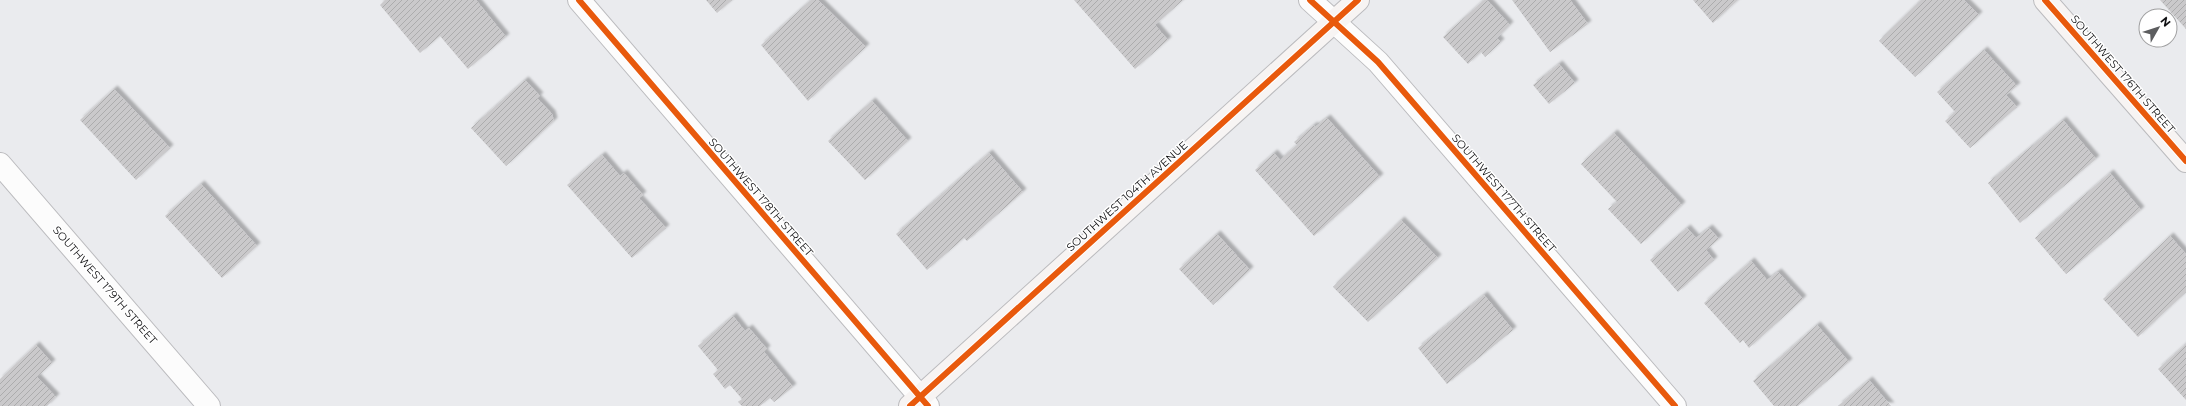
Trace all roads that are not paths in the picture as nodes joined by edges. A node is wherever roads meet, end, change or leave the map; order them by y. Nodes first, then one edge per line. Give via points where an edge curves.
1 (579, 0) edge
2 (1310, 0) edge
3 (1358, 0) edge
4 (2045, 0) edge
5 (1334, 22) junction
6 (2186, 161) edge
7 (0, 164) edge
8 (919, 403) edge
9 (209, 406) edge
10 (1675, 406) edge

1 - 8 street, SOUTHWEST 178TH STREET
2 - 5 street, SOUTHWEST 177TH STREET
3 - 5 street, SOUTHWEST 104TH AVENUE
4 - 6 street, SOUTHWEST 176TH STREET
5 - 8 street, SOUTHWEST 104TH AVENUE
5 - 10 street, SOUTHWEST 177TH STREET via 1378,62
7 - 9 street, SOUTHWEST 179TH STREET

